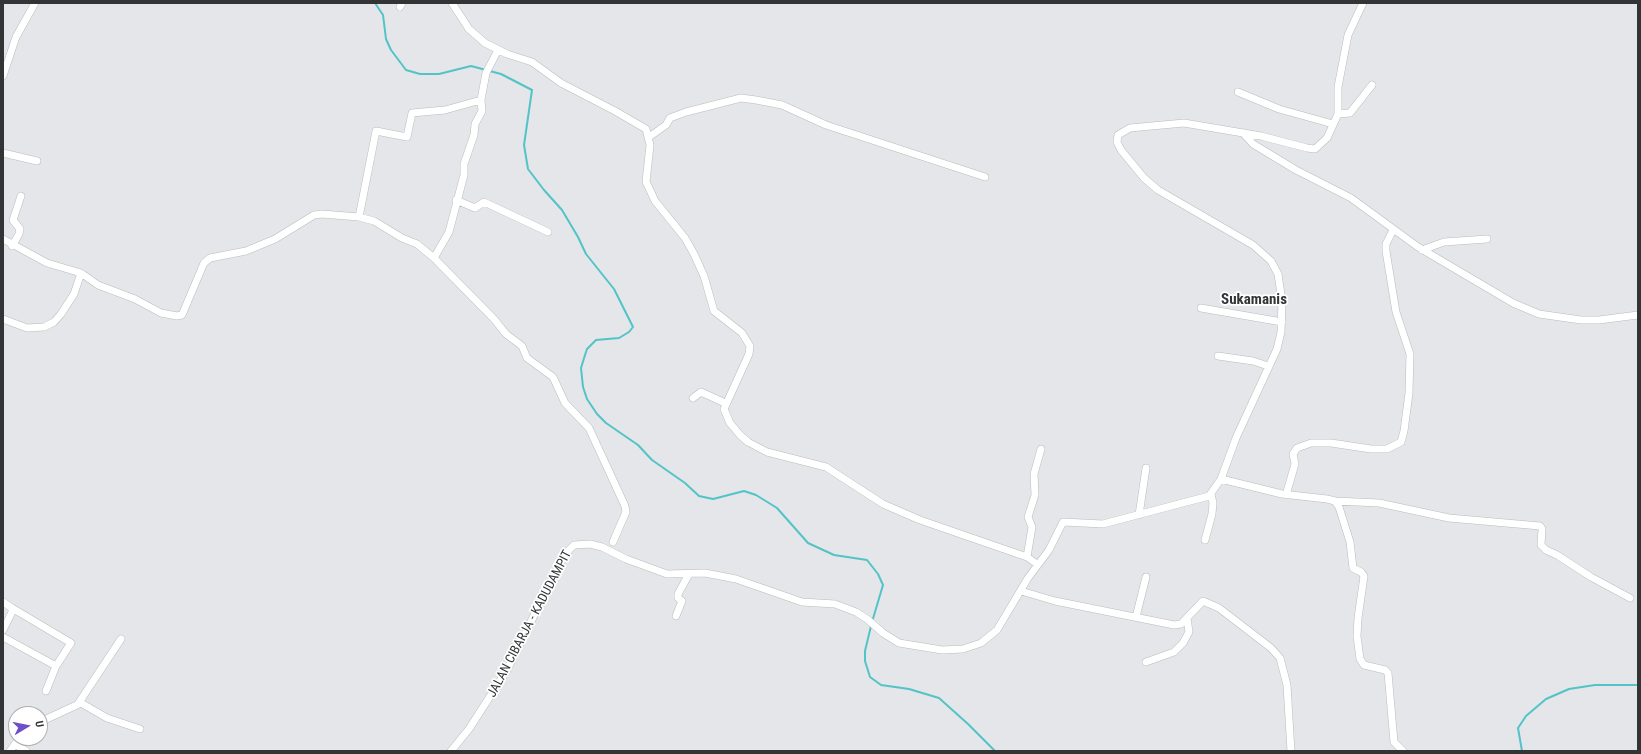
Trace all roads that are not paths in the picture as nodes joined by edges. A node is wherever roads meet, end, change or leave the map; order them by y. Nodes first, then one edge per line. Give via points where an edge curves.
1 (35, 3) edge
2 (452, 3) edge
3 (1363, 3) edge
4 (498, 50) junction
5 (3, 76) edge
6 (1372, 85) dead end
7 (1238, 92) dead end
8 (481, 100) junction
9 (1338, 114) junction
10 (1333, 124) junction
11 (1243, 133) junction
12 (649, 137) junction
13 (3, 153) edge
14 (37, 161) dead end
15 (985, 177) dead end
16 (21, 196) dead end
17 (456, 200) junction
18 (358, 217) junction
19 (1393, 230) junction
20 (548, 232) dead end
21 (3, 239) edge
22 (1487, 239) dead end
23 (12, 246) junction
24 (1422, 250) junction
25 (434, 258) junction
26 (81, 273) junction
27 (1201, 308) dead end
28 (1638, 315) edge
29 (3, 318) edge
30 (1282, 322) junction
31 (1218, 356) dead end
32 (1268, 366) junction
33 (693, 398) dead end
34 (725, 403) junction
35 (1041, 449) dead end
36 (1146, 468) dead end
37 (1221, 479) junction
38 (1211, 494) junction
39 (1286, 495) junction
40 (1335, 501) junction
41 (1139, 515) junction
42 (1205, 540) dead end
43 (613, 542) dead end
44 (1027, 557) junction
45 (1037, 564) junction
46 (688, 574) junction
47 (1146, 577) dead end
48 (1021, 591) junction
49 (1630, 598) dead end
50 (3, 602) edge
51 (12, 608) junction
52 (676, 616) dead end
53 (1136, 617) junction
54 (1187, 618) junction
55 (3, 630) edge
56 (3, 637) edge
57 (121, 638) dead end
58 (1146, 662) dead end
59 (56, 666) junction
60 (46, 691) dead end
61 (78, 704) junction
62 (48, 718) edge
63 (140, 729) dead end
64 (451, 751) edge
65 (1291, 751) edge
66 (1403, 751) edge

1 - 5 street via 16,37
2 - 4 street via 474,34
3 - 9 street via 1348,35 1338,87
4 - 8 street via 486,73
4 - 12 street via 532,62 561,84 631,119 646,129
6 - 9 street via 1350,113
7 - 10 street via 1279,109
8 - 17 street via 482,111 475,124
8 - 18 street via 445,110 412,113 407,137 376,131
9 - 10 street
10 - 11 street via 1327,138 1315,149
11 - 19 street via 1253,144 1296,170 1351,198
11 - 30 street via 1184,123 1165,124 1130,128 1118,135 1118,142 1120,150 1158,190 1253,245 1271,261 1281,287
12 - 15 street via 666,125 670,118 741,98 782,105 826,126
12 - 34 street via 646,182 655,201 694,254 704,276 714,311 742,333 750,346 750,354
13 - 14 street
16 - 23 street via 13,217 20,229
17 - 20 street via 475,208 484,202
17 - 25 street via 449,232
18 - 25 street via 374,222 418,244
18 - 26 street via 322,214 314,216 275,239 246,251 210,258 204,263 180,316 162,313 135,299 98,285
19 - 24 street
19 - 39 street via 1386,244 1386,252 1396,312 1410,354 1409,393 1401,442 1388,449 1331,443 1311,443 1298,448 1293,454 1295,464
21 - 23 street
22 - 24 street via 1444,242
23 - 26 street via 47,263
24 - 28 street via 1538,314 1587,320
25 - 43 street via 494,318 506,334 522,346 527,358 553,377 565,403 589,428 625,506 626,512
26 - 29 street via 74,294 54,322 44,327 27,328
27 - 30 street
30 - 32 street via 1277,349
31 - 32 street
32 - 37 street
33 - 34 street via 701,392
34 - 44 street via 724,413 730,423 748,442 767,452 826,467 888,506 965,537
35 - 44 street via 1033,481 1035,495 1028,517 1032,527
36 - 41 street
37 - 38 street
37 - 39 street
38 - 41 street, JALAN CIBARJA - KADUDAMPIT via 1202,499
38 - 42 street via 1212,514
39 - 40 street
40 - 49 street via 1379,503 1449,518 1540,526 1541,545 1546,550
40 - 66 street via 1350,542 1353,568 1364,576 1357,636 1360,659 1364,665 1388,673 1394,742
41 - 45 street, JALAN CIBARJA - KADUDAMPIT via 1103,524 1063,522 1049,550
44 - 45 street
45 - 48 street, JALAN CIBARJA - KADUDAMPIT
46 - 48 street, JALAN CIBARJA - KADUDAMPIT via 705,573 728,578 802,602 835,604 856,612 899,643 942,650 972,647 991,636
46 - 52 street via 678,594 682,601
46 - 64 street, JALAN CIBARJA - KADUDAMPIT via 659,572 602,547 590,544 574,545 560,563 507,670 469,729
47 - 53 street
48 - 53 street via 1056,601
50 - 51 street
51 - 55 street
51 - 59 street via 71,643
53 - 54 street via 1174,625 1181,624
54 - 58 street via 1189,632 1183,643 1174,652
54 - 65 street via 1199,603 1206,601 1220,608 1280,658 1288,685
56 - 59 street
57 - 61 street
59 - 60 street
61 - 62 street
61 - 63 street via 83,703 107,718

